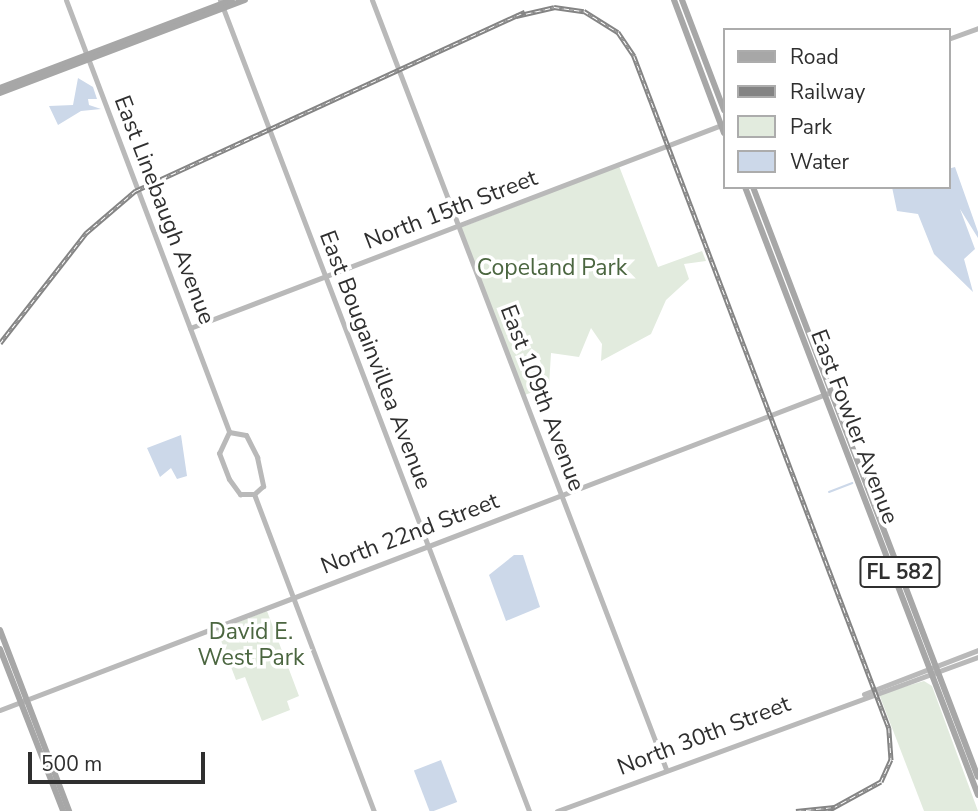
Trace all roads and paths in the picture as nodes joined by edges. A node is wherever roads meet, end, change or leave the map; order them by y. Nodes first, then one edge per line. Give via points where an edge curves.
1 (66, 0) edge
2 (232, 0) edge
3 (245, 0) edge
4 (372, 0) edge
5 (678, 0) edge
6 (221, 4) edge
7 (978, 28) edge
8 (687, 34) junction
9 (950, 38) edge
10 (703, 55) junction
11 (87, 57) junction
12 (696, 59) junction
13 (713, 80) junction
14 (0, 90) edge
15 (722, 105) edge
16 (722, 123) edge
17 (722, 125) edge
18 (750, 189) edge
19 (458, 227) junction
20 (776, 258) junction
21 (324, 278) junction
22 (190, 328) junction
23 (828, 394) junction
24 (229, 432) junction
25 (254, 494) junction
26 (862, 495) junction
27 (561, 496) junction
28 (881, 523) junction
29 (427, 547) junction
30 (293, 598) junction
31 (0, 631) edge
32 (0, 639) edge
33 (0, 649) edge
34 (978, 650) edge
35 (927, 655) junction
36 (10, 657) junction
37 (978, 657) edge
38 (948, 665) junction
39 (931, 670) junction
40 (919, 678) junction
41 (938, 683) junction
42 (864, 694) junction
43 (23, 701) junction
44 (0, 709) edge
45 (44, 760) junction
46 (666, 769) junction
47 (978, 776) edge
48 (60, 786) junction
49 (978, 795) edge
50 (63, 811) edge
51 (69, 811) edge
52 (374, 811) edge
53 (529, 811) edge
54 (557, 811) edge

1 - 11 street, East Linebaugh Avenue
2 - 6 main road
3 - 6 main road
4 - 19 street, East 109th Avenue
5 - 8 main road
5 - 10 main road
6 - 11 main road
6 - 21 street, East Bougainvillea Avenue
7 - 9 street
8 - 10 main road
8 - 12 main road
10 - 13 main road
11 - 14 main road
11 - 22 street, East Linebaugh Avenue
12 - 13 main road
12 - 16 main road
13 - 15 main road
17 - 19 street, North 15th Street
18 - 20 main road, East Fowler Avenue / FL 582 via 768,226
18 - 20 main road, East Fowler Avenue / FL 582 via 758,222
19 - 21 street, North 15th Street
19 - 27 street, East 109th Avenue
20 - 23 main road, East Fowler Avenue / FL 582
20 - 23 main road, East Fowler Avenue / FL 582 via 788,278
21 - 22 street, North 15th Street
21 - 29 street, East Bougainvillea Avenue
22 - 24 street, East Linebaugh Avenue
23 - 26 main road, East Fowler Avenue / FL 582
23 - 27 street, North 22nd Street
23 - 28 main road, East Fowler Avenue / FL 582
24 - 25 street via 246,435 257,457 263,486
24 - 25 street via 219,453 229,479 240,494
25 - 30 street
26 - 28 main road
26 - 35 main road, East Fowler Avenue / FL 582
27 - 29 street, North 22nd Street
27 - 46 street, East 109th Avenue
28 - 35 main road, East Fowler Avenue / FL 582
29 - 30 street, North 22nd Street
29 - 53 street, East Bougainvillea Avenue
30 - 43 street, North 22nd Street
30 - 52 street
31 - 36 main road
32 - 36 main road
33 - 43 main road
34 - 38 street
35 - 38 street
35 - 39 main road, East Fowler Avenue / FL 582
35 - 39 street
36 - 43 main road
37 - 38 street
38 - 39 street
38 - 41 street
39 - 40 street, North 30th Street
39 - 41 main road, East Fowler Avenue / FL 582
39 - 42 street, North 30th Street
40 - 41 street
40 - 42 street, North 30th Street
41 - 47 main road, East Fowler Avenue / FL 582
41 - 49 main road, East Fowler Avenue / FL 582
42 - 46 street, North 30th Street
43 - 44 street, North 22nd Street
43 - 45 main road
43 - 48 main road
45 - 48 main road
45 - 50 main road
46 - 54 street, North 30th Street
48 - 51 main road

